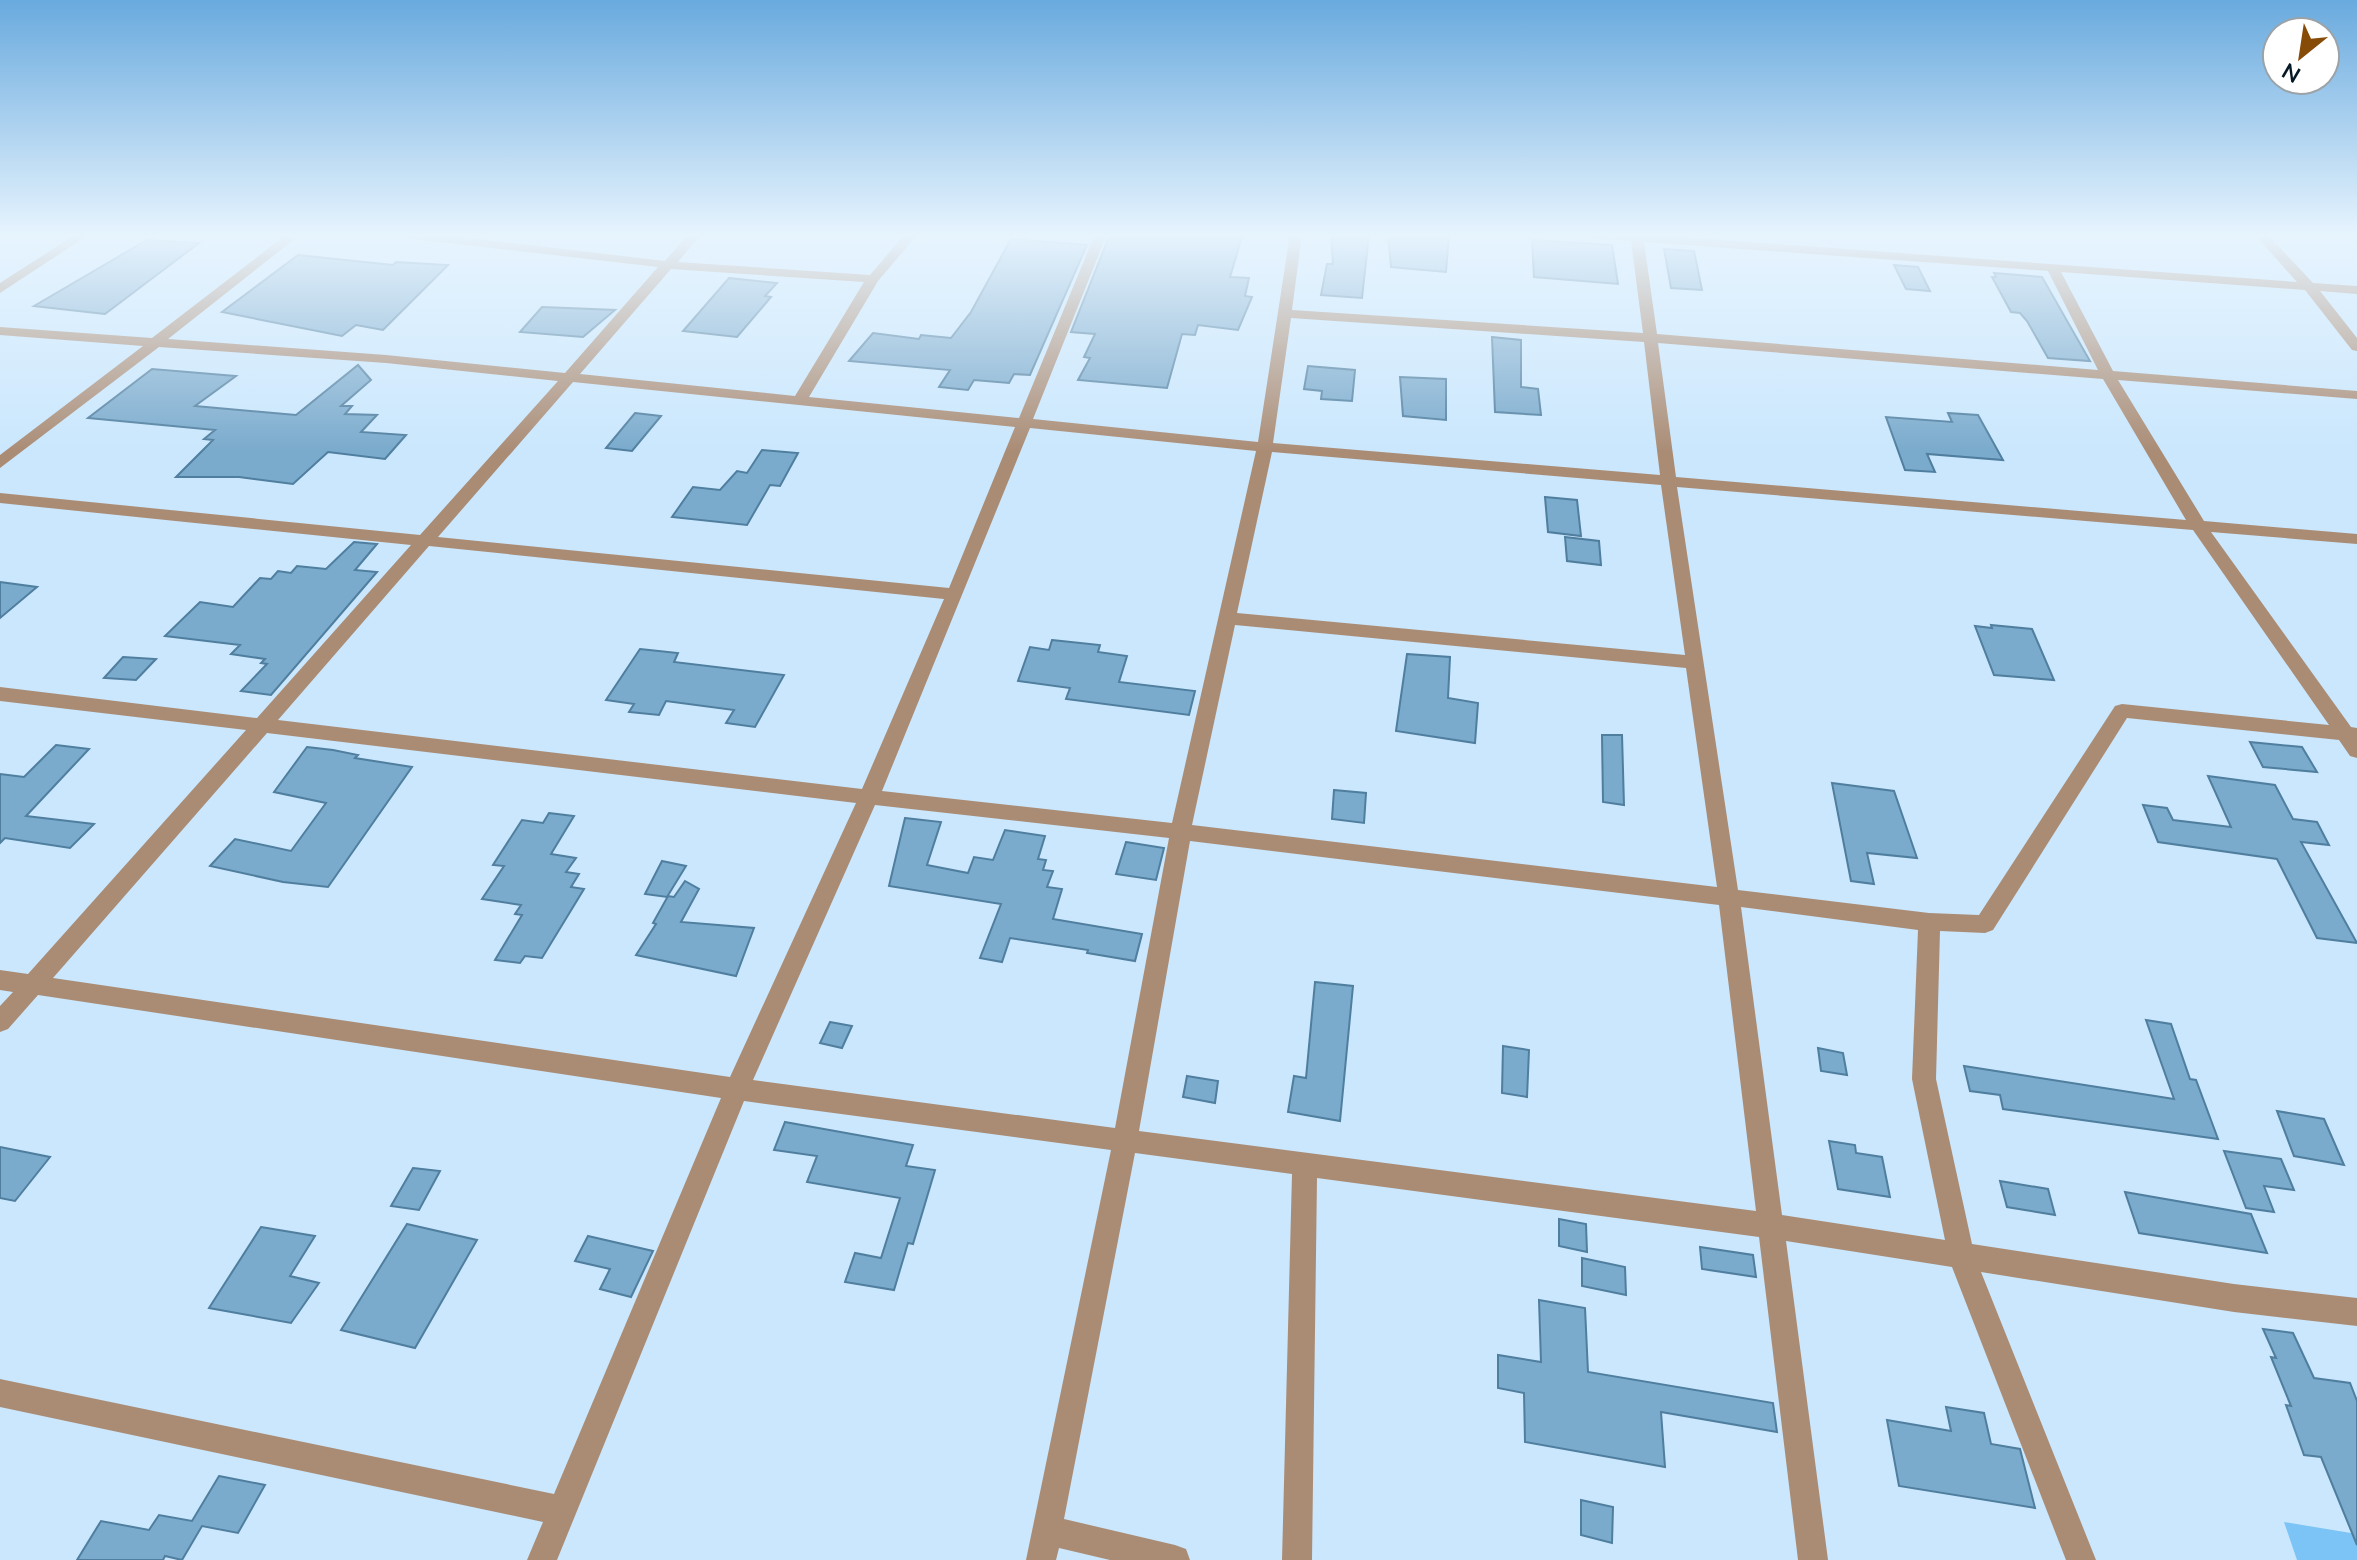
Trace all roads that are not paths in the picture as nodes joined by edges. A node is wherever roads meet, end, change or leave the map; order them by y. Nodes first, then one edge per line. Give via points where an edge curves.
1 (200, 307) edge
2 (633, 307) edge
3 (856, 307) edge
4 (1072, 307) edge
5 (1287, 307) edge
6 (1646, 307) edge
7 (2072, 307) edge
8 (2325, 307) edge
9 (1286, 314) junction
10 (0, 331) edge
11 (1650, 338) junction
12 (156, 341) junction
13 (2357, 347) edge
14 (2107, 374) junction
15 (572, 377) junction
16 (2357, 395) edge
17 (799, 401) junction
18 (1026, 424) junction
19 (1265, 447) junction
20 (0, 463) edge
21 (1669, 483) junction
22 (0, 498) edge
23 (2199, 527) junction
24 (2357, 539) edge
25 (426, 541) junction
26 (955, 594) junction
27 (1228, 618) junction
28 (1694, 662) junction
29 (0, 694) edge
30 (263, 725) junction
31 (2354, 740) edge
32 (869, 797) junction
33 (1181, 830) junction
34 (1729, 899) junction
35 (1929, 922) junction
36 (0, 980) edge
37 (31, 985) junction
38 (0, 1022) edge
39 (737, 1089) junction
40 (1125, 1141) junction
41 (1305, 1165) junction
42 (1771, 1226) junction
43 (1962, 1258) junction
44 (2357, 1312) edge
45 (0, 1393) edge
46 (562, 1511) junction
47 (1047, 1530) junction
48 (542, 1560) edge
49 (1041, 1560) edge
50 (1175, 1560) edge
51 (1297, 1560) edge
52 (1813, 1560) edge
53 (2081, 1560) edge

1 - 12 street
2 - 15 street
3 - 17 street
4 - 18 street
5 - 9 street
6 - 11 street
7 - 14 street
8 - 13 street
9 - 11 street
9 - 19 street
10 - 12 street
11 - 14 street
11 - 21 street
12 - 15 street
12 - 20 street
14 - 16 street
14 - 23 street
15 - 17 street
15 - 25 street
17 - 18 street
18 - 19 street
18 - 26 street
19 - 21 street
19 - 27 street
21 - 23 street
21 - 28 street
22 - 25 street
23 - 24 street
23 - 31 street
25 - 26 street
25 - 30 street
26 - 32 street
27 - 28 street
27 - 33 street
28 - 34 street
29 - 30 street
30 - 32 street
30 - 37 street
31 - 35 street via 2122,711 1985,924
32 - 33 street
32 - 39 street
33 - 34 street
33 - 40 street
34 - 35 street
34 - 42 street
35 - 43 street via 1924,1079
36 - 37 street
37 - 38 street
37 - 39 street
39 - 40 street
39 - 46 street
40 - 41 street
40 - 47 street
41 - 42 street
41 - 51 street
42 - 43 street
42 - 52 street
43 - 44 street
43 - 53 street
45 - 46 street
46 - 48 street
47 - 49 street
47 - 50 street

